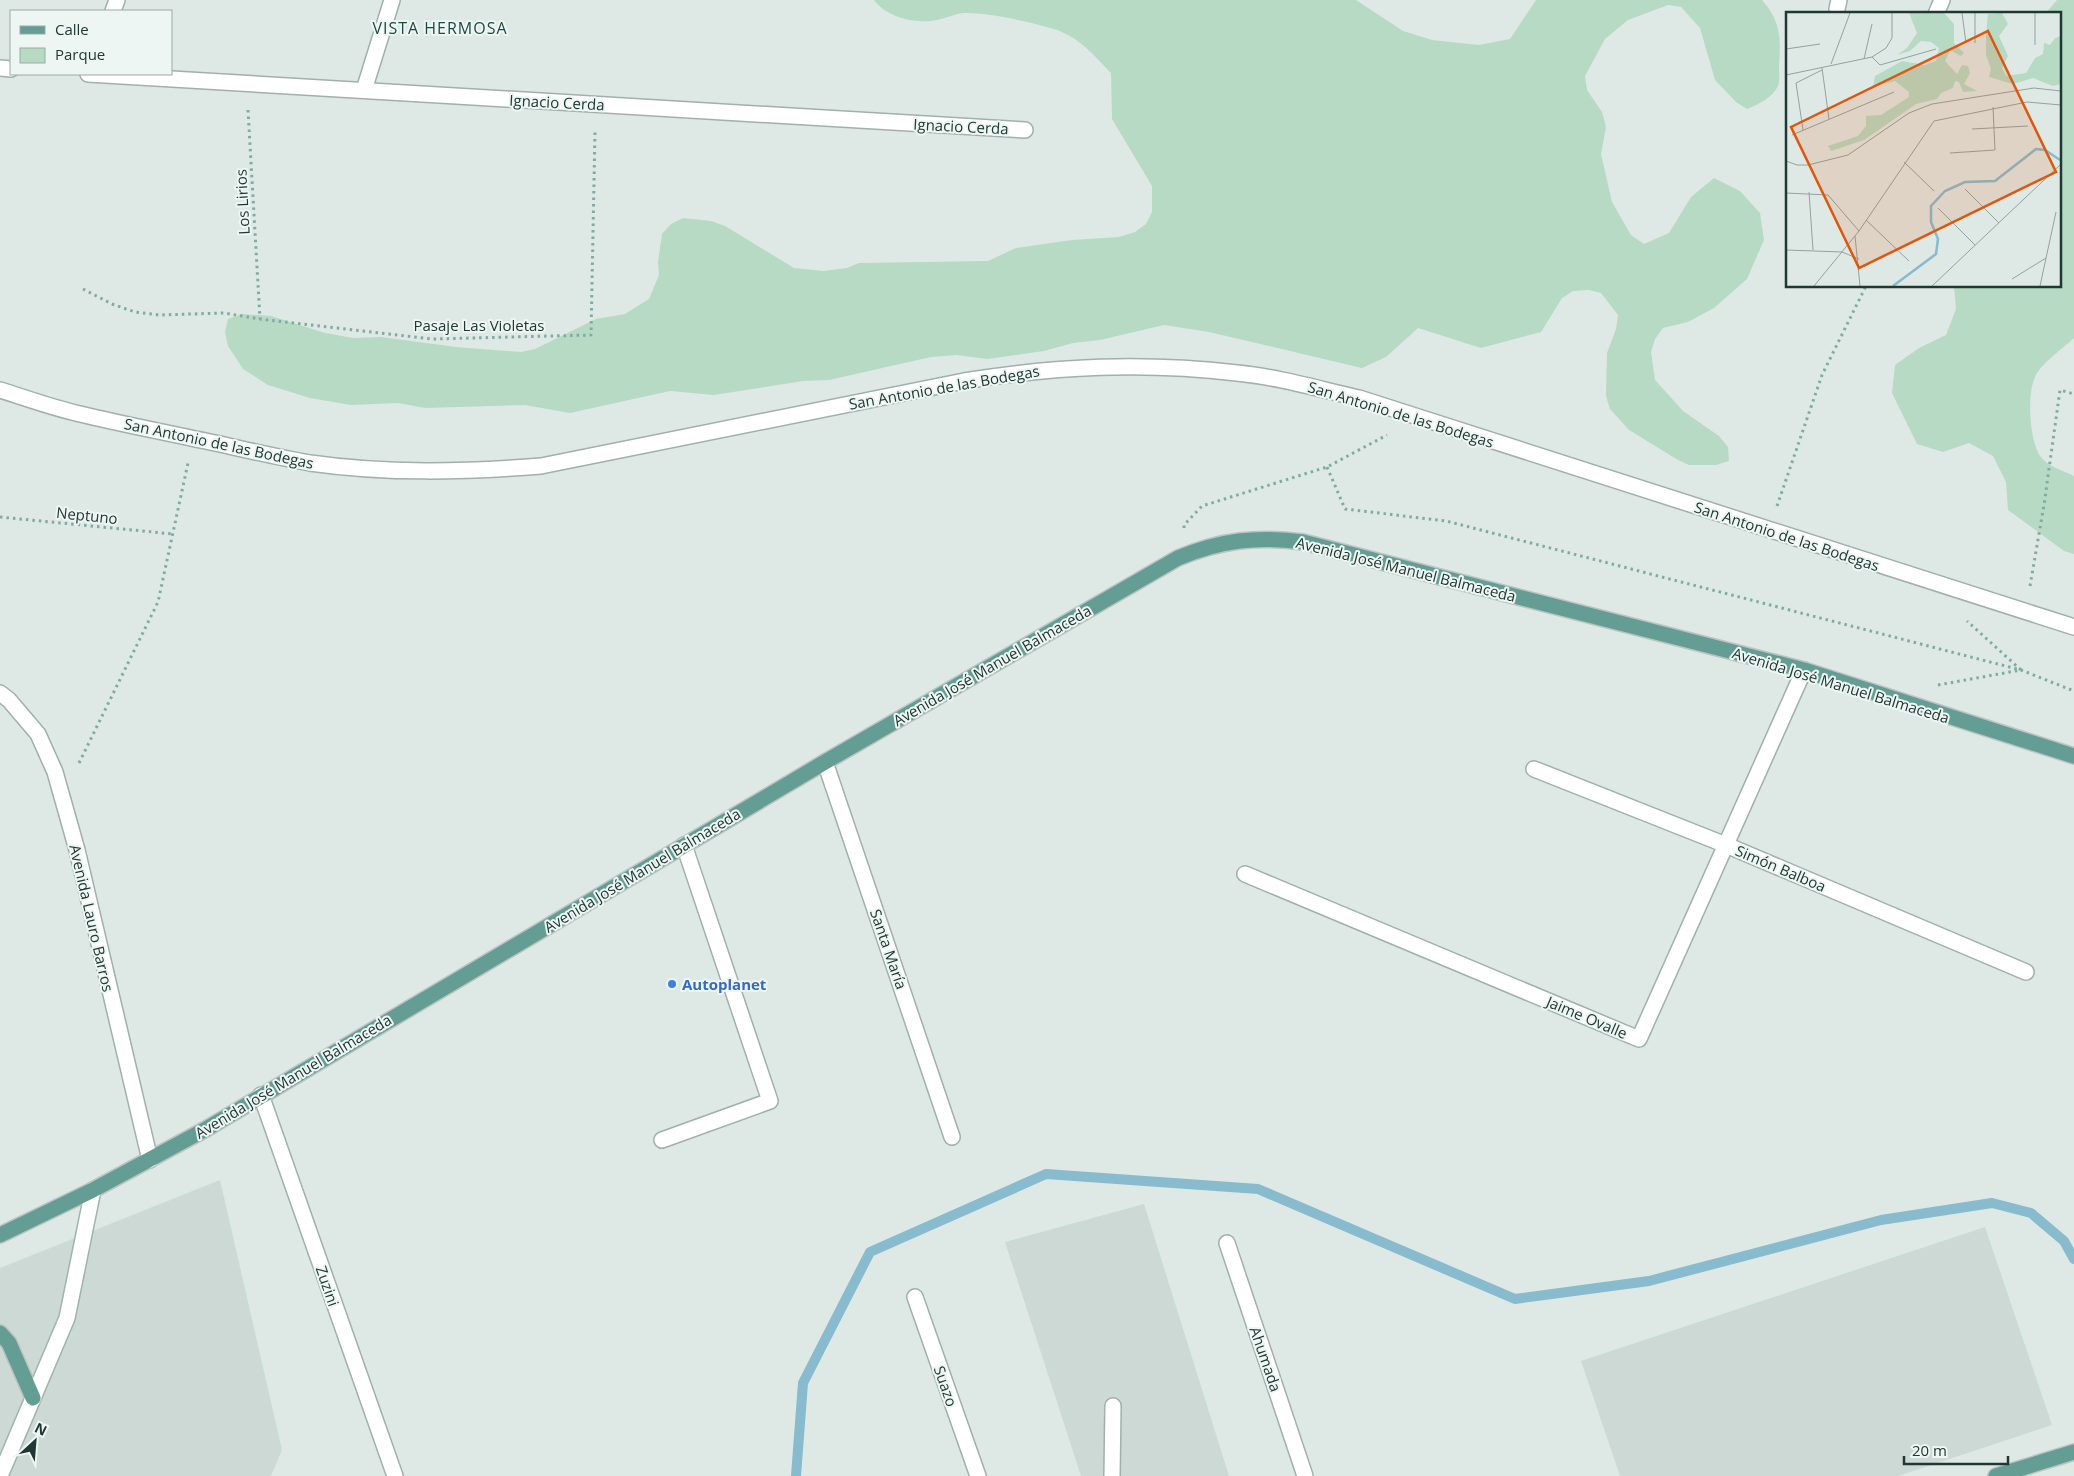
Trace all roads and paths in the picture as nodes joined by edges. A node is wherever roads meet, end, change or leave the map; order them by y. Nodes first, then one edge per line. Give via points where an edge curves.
1 (392, 0) edge
2 (1942, 0) edge
3 (1937, 12) edge
4 (109, 75) edge
5 (246, 83) junction
6 (364, 90) junction
7 (596, 104) junction
8 (1025, 130) dead end
9 (1865, 288) edge
10 (83, 289) dead end
11 (260, 319) junction
12 (0, 390) edge
13 (2074, 394) edge
14 (1418, 418) junction
15 (193, 438) junction
16 (1327, 467) junction
17 (0, 517) edge
18 (1769, 530) junction
19 (172, 534) junction
20 (1178, 558) junction
21 (2025, 612) junction
22 (1964, 618) dead end
23 (2074, 627) edge
24 (1804, 670) junction
25 (2021, 670) junction
26 (1937, 685) dead end
27 (2074, 691) edge
28 (0, 693) edge
29 (2074, 756) edge
30 (825, 762) junction
31 (1534, 769) dead end
32 (62, 794) junction
33 (684, 845) junction
34 (1726, 845) junction
35 (1245, 874) dead end
36 (2026, 972) dead end
37 (261, 1095) junction
38 (952, 1137) dead end
39 (662, 1140) dead end
40 (150, 1160) junction
41 (93, 1190) junction
42 (0, 1235) edge
43 (1227, 1243) dead end
44 (915, 1297) dead end
45 (0, 1333) edge
46 (33, 1398) junction
47 (1113, 1406) dead end
48 (2074, 1452) edge
49 (0, 1476) edge
50 (395, 1476) edge
51 (978, 1476) edge
52 (1112, 1476) edge
53 (1305, 1476) edge
54 (1996, 1476) edge

1 - 6 street
2 - 3 street
4 - 5 street, Ignacio Cerda
5 - 6 street, Ignacio Cerda
5 - 11 path, Los Lirios
6 - 7 street, Ignacio Cerda
7 - 8 street, Ignacio Cerda
7 - 11 path, Pasaje Las Violetas via 591,335 432,339
9 - 18 path via 1822,376
10 - 11 path, Pasaje Las Violetas via 135,312 167,316 224,313
12 - 15 street, San Antonio de las Bodegas via 78,414
13 - 21 path via 2060,390
14 - 15 street, San Antonio de las Bodegas via 1359,398 1238,373 1123,365 1016,372 973,379 542,466 427,472 370,469 252,453
14 - 16 path
14 - 18 street, San Antonio de las Bodegas
15 - 19 path
16 - 20 path via 1202,506 1184,525
16 - 25 path via 1345,509 1446,521
17 - 19 path, Neptuno
18 - 21 street, San Antonio de las Bodegas
19 - 32 path via 158,602 89,746
20 - 24 main road, Avenida José Manuel Balmaceda via 1243,539 1274,538 1303,542
20 - 30 main road, Avenida José Manuel Balmaceda
21 - 23 street, San Antonio de las Bodegas
22 - 25 path
24 - 29 main road, Avenida José Manuel Balmaceda
24 - 34 street, Jaime Ovalle
25 - 26 path
25 - 27 path
28 - 32 street, Avenida Lauro Barros via 38,734 56,772
30 - 33 main road, Avenida José Manuel Balmaceda
30 - 38 street, Santa María
31 - 34 street, Simón Balboa
32 - 40 street, Avenida Lauro Barros
33 - 37 main road, Avenida José Manuel Balmaceda
33 - 39 street via 770,1102
34 - 35 street, Jaime Ovalle via 1639,1039
34 - 36 street, Simón Balboa
37 - 40 main road, Avenida José Manuel Balmaceda
37 - 50 street, Zuzini
40 - 41 main road, Avenida José Manuel Balmaceda
41 - 42 main road, Avenida José Manuel Balmaceda
41 - 46 street via 67,1318
43 - 53 street, Ahumada
44 - 51 street, Suazo
45 - 46 main road via 9,1343
46 - 49 street
47 - 52 street
48 - 54 main road

